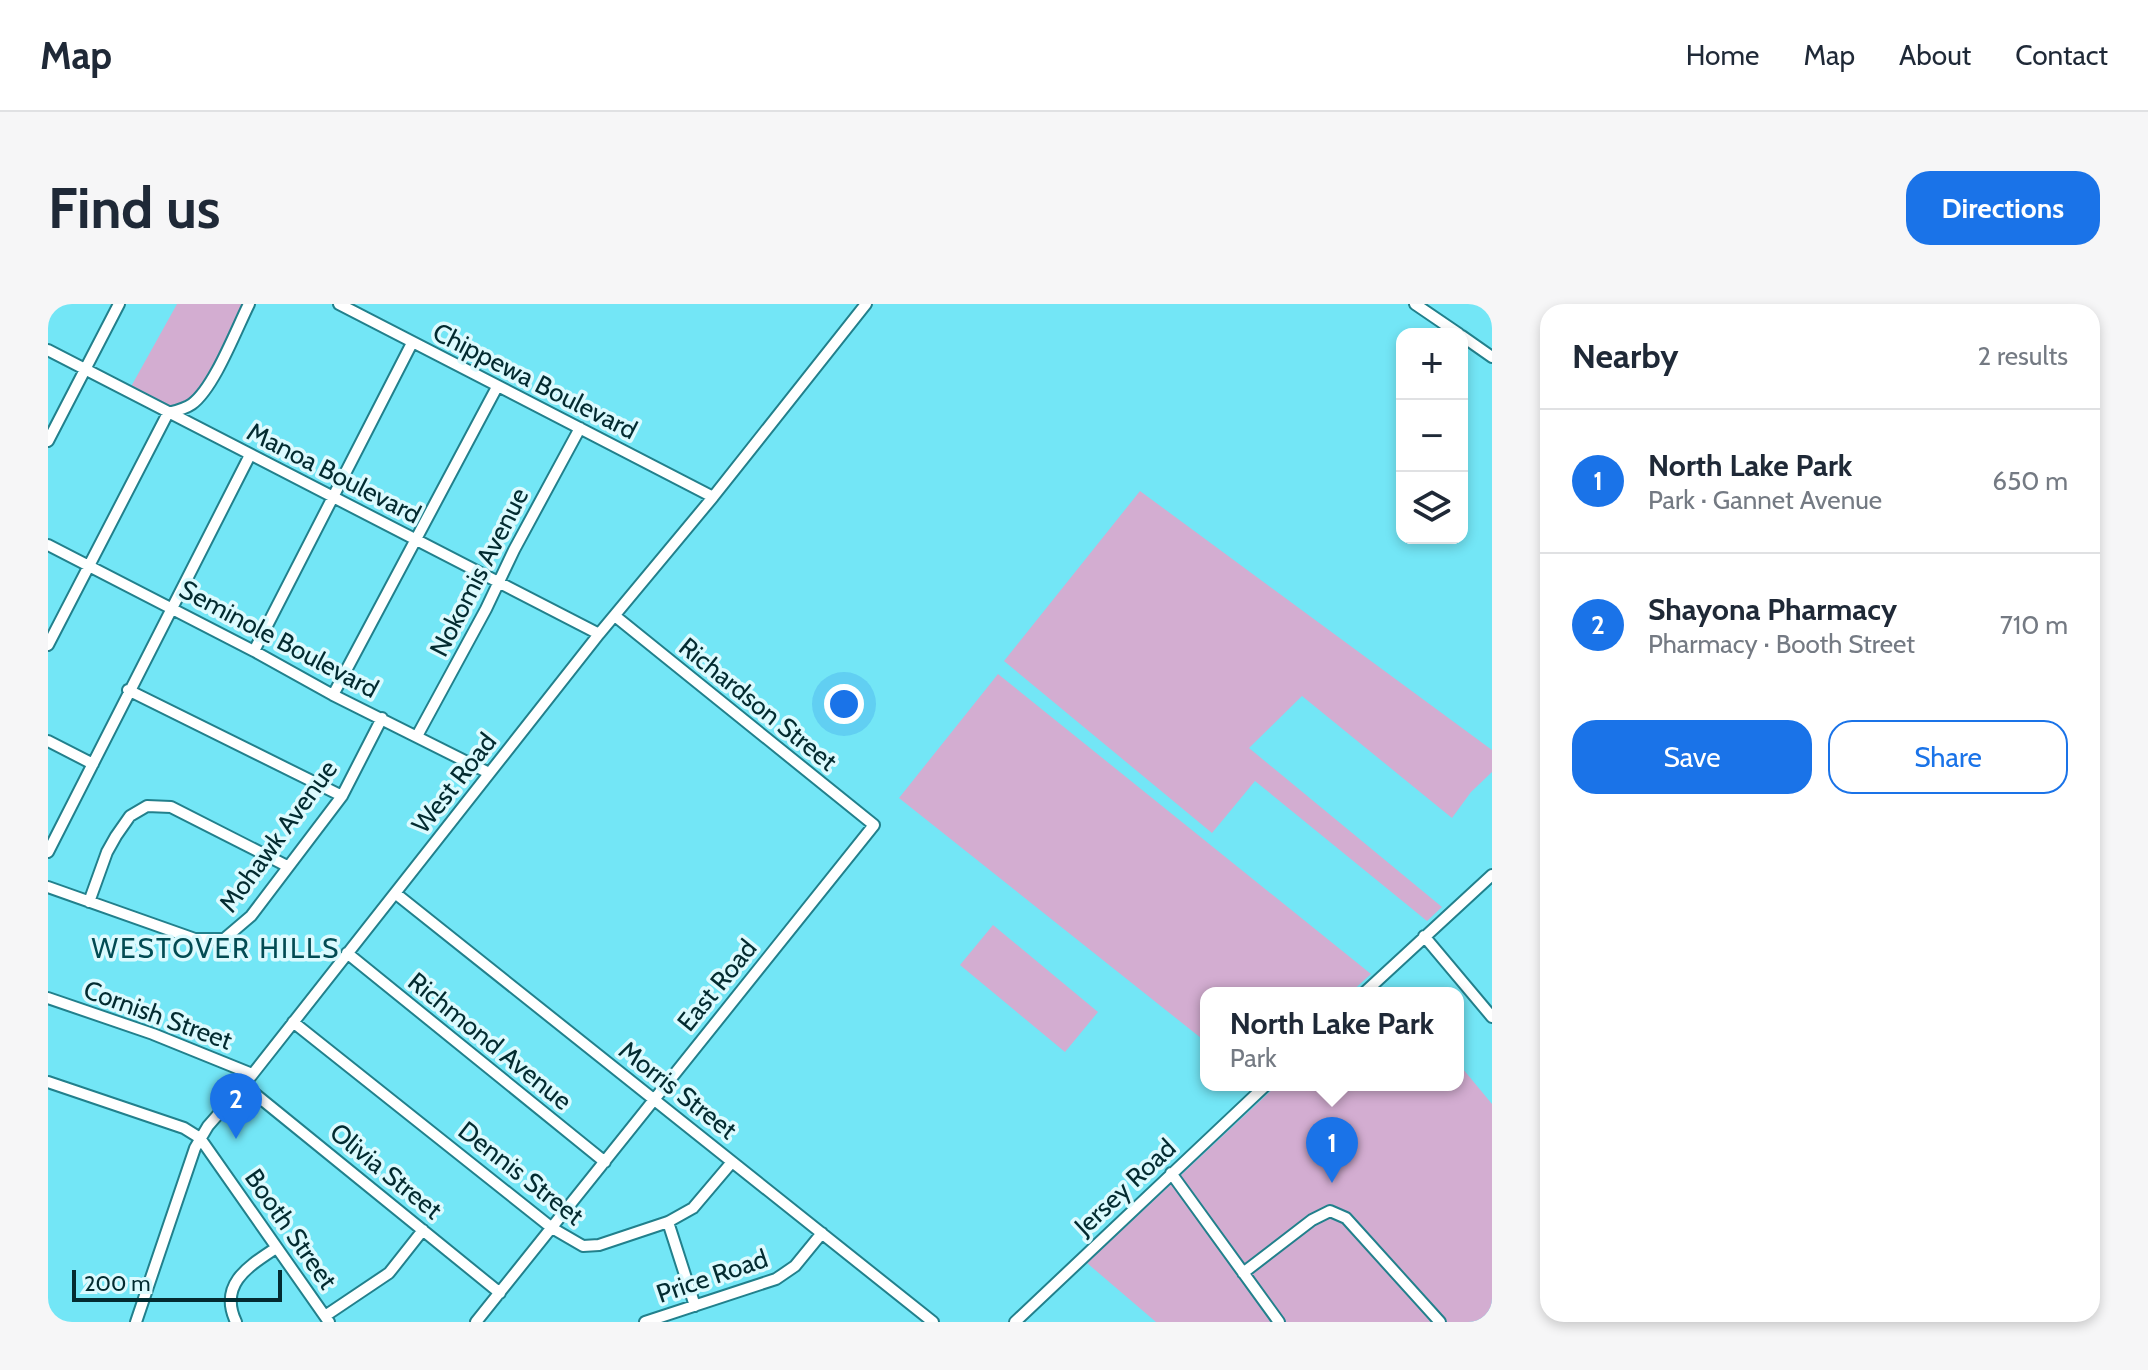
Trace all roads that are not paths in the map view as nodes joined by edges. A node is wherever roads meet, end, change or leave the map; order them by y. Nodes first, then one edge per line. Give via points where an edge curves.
1 (119, 304) edge
2 (249, 304) edge
3 (339, 304) edge
4 (866, 304) edge
5 (1415, 304) edge
6 (1450, 328) edge
7 (1468, 340) edge
8 (412, 343) junction
9 (48, 350) edge
10 (1492, 357) edge
11 (85, 370) junction
12 (497, 387) junction
13 (168, 413) junction
14 (580, 428) junction
15 (48, 441) edge
16 (250, 455) junction
17 (713, 497) junction
18 (333, 498) junction
19 (415, 539) junction
20 (48, 545) edge
21 (89, 565) junction
22 (500, 582) junction
23 (172, 608) junction
24 (615, 616) junction
25 (599, 634) junction
26 (48, 645) edge
27 (254, 651) junction
28 (128, 690) junction
29 (333, 695) junction
30 (382, 718) junction
31 (417, 736) junction
32 (48, 741) edge
33 (93, 764) junction
34 (489, 773) junction
35 (342, 796) junction
36 (874, 825) joint
37 (48, 852) edge
38 (287, 866) junction
39 (1492, 875) edge
40 (48, 887) edge
41 (395, 893) junction
42 (89, 902) junction
43 (1424, 936) junction
44 (347, 953) junction
45 (1370, 987) edge
46 (48, 998) edge
47 (1492, 1017) edge
48 (293, 1022) junction
49 (252, 1074) junction
50 (48, 1082) edge
51 (244, 1085) junction
52 (1260, 1091) edge
53 (654, 1099) junction
54 (200, 1138) junction
55 (605, 1162) junction
56 (732, 1162) junction
57 (1171, 1173) junction
58 (668, 1222) junction
59 (552, 1228) junction
60 (423, 1230) junction
61 (822, 1233) junction
62 (276, 1248) junction
63 (1243, 1273) junction
64 (500, 1293) junction
65 (695, 1306) junction
66 (327, 1319) edge
67 (136, 1322) edge
68 (236, 1322) edge
69 (476, 1322) edge
70 (645, 1322) edge
71 (933, 1322) edge
72 (1016, 1322) edge
73 (1279, 1322) edge
74 (1440, 1322) edge

1 - 11 street
2 - 13 street via 200,396
3 - 8 street, Chippewa Boulevard
4 - 17 street, West Road
5 - 6 street
7 - 10 street
8 - 12 street, Chippewa Boulevard
8 - 18 street
9 - 11 street, Manoa Boulevard
11 - 13 street, Manoa Boulevard
11 - 15 street
12 - 14 street, Chippewa Boulevard
12 - 19 street
13 - 16 street, Manoa Boulevard
13 - 21 street
14 - 17 street, Chippewa Boulevard
14 - 22 street, Nokomis Avenue
16 - 18 street, Manoa Boulevard
16 - 23 street
17 - 24 street, West Road
18 - 19 street, Manoa Boulevard
18 - 27 street
19 - 22 street, Manoa Boulevard
19 - 29 street
20 - 21 street, Seminole Boulevard
21 - 23 street, Seminole Boulevard
21 - 26 street
22 - 25 street, Manoa Boulevard
22 - 31 street, Nokomis Avenue
23 - 27 street, Seminole Boulevard
23 - 28 street
24 - 25 street, West Road
24 - 36 street, Richardson Street
25 - 34 street, West Road
27 - 29 street, Seminole Boulevard
28 - 33 street
28 - 35 street
29 - 30 street, Seminole Boulevard
30 - 31 street, Seminole Boulevard
30 - 35 street, Mohawk Avenue
31 - 34 street, Seminole Boulevard
32 - 33 street
33 - 37 street
34 - 41 street, West Road
35 - 38 street, Mohawk Avenue
36 - 53 street, East Road
38 - 42 street, Mohawk Avenue via 251,916 224,939 195,939
38 - 42 street via 171,807 147,806 130,816 116,836
39 - 43 street
40 - 42 street, Mohawk Avenue
41 - 44 street, West Road
41 - 53 street, Morris Street
43 - 45 street
43 - 47 street
44 - 48 street, West Road
44 - 55 street, Richmond Avenue
46 - 49 street, Cornish Street
48 - 49 street, West Road
48 - 59 street, Dennis Street
49 - 51 street, West Road
50 - 54 street
51 - 54 street, West Road
51 - 60 street, Olivia Street
52 - 57 street, Jersey Road
53 - 55 street, East Road
53 - 56 street, Morris Street
54 - 62 street, Booth Street
54 - 67 street, West Road
55 - 59 street, East Road
56 - 58 street, Dennis Street via 693,1208
56 - 61 street, Morris Street
57 - 63 street
57 - 72 street, Jersey Road
58 - 59 street, Dennis Street via 583,1246
58 - 65 street
59 - 64 street, East Road
60 - 64 street, Olivia Street
60 - 66 street via 389,1273
61 - 65 street, Price Road via 785,1274
61 - 71 street, Morris Street
62 - 66 street, Booth Street
62 - 68 street via 234,1284
63 - 73 street
63 - 74 street via 1330,1211 1346,1218
64 - 69 street, East Road
65 - 70 street, Price Road

